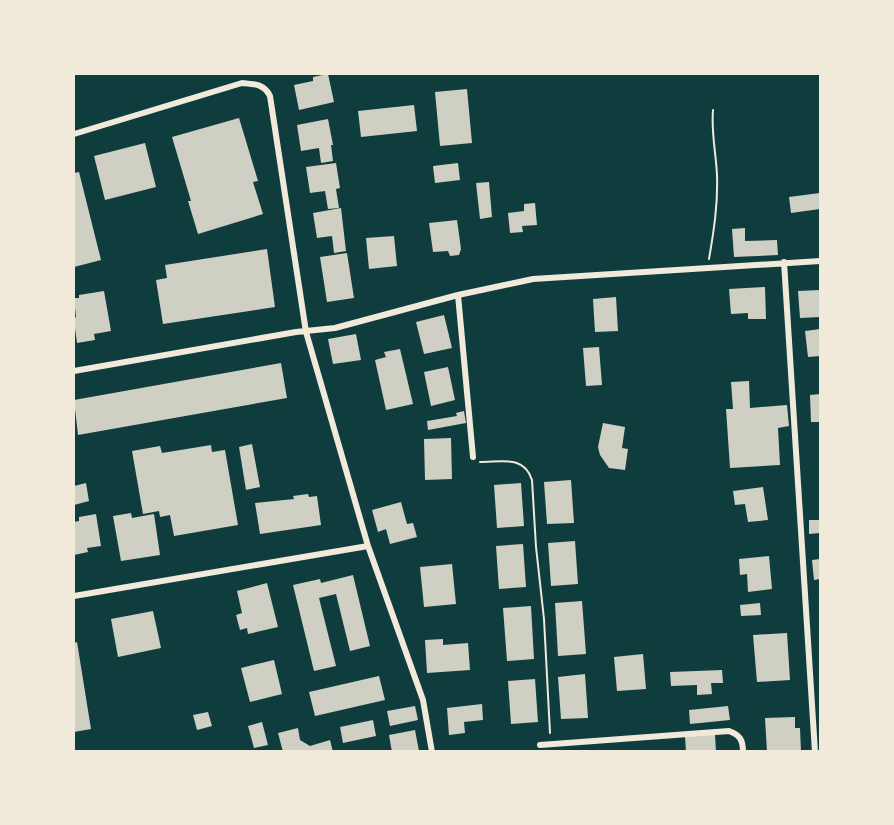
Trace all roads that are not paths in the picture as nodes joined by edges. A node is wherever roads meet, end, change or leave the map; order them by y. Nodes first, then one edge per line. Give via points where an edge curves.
1 (74, 134) edge
2 (820, 261) edge
3 (784, 262) junction
4 (458, 295) junction
5 (306, 332) junction
6 (74, 371) edge
7 (473, 457) road end
8 (368, 546) junction
9 (74, 596) edge
10 (540, 746) dead end
11 (432, 752) edge
12 (743, 752) edge
13 (815, 752) edge

1 - 5 street via 242,83 258,84 267,90
2 - 3 street
3 - 4 street via 533,279
3 - 13 street
4 - 5 street
4 - 7 street
5 - 6 street
5 - 8 street
8 - 9 street
8 - 11 street via 423,700
10 - 12 street via 729,731 740,738

